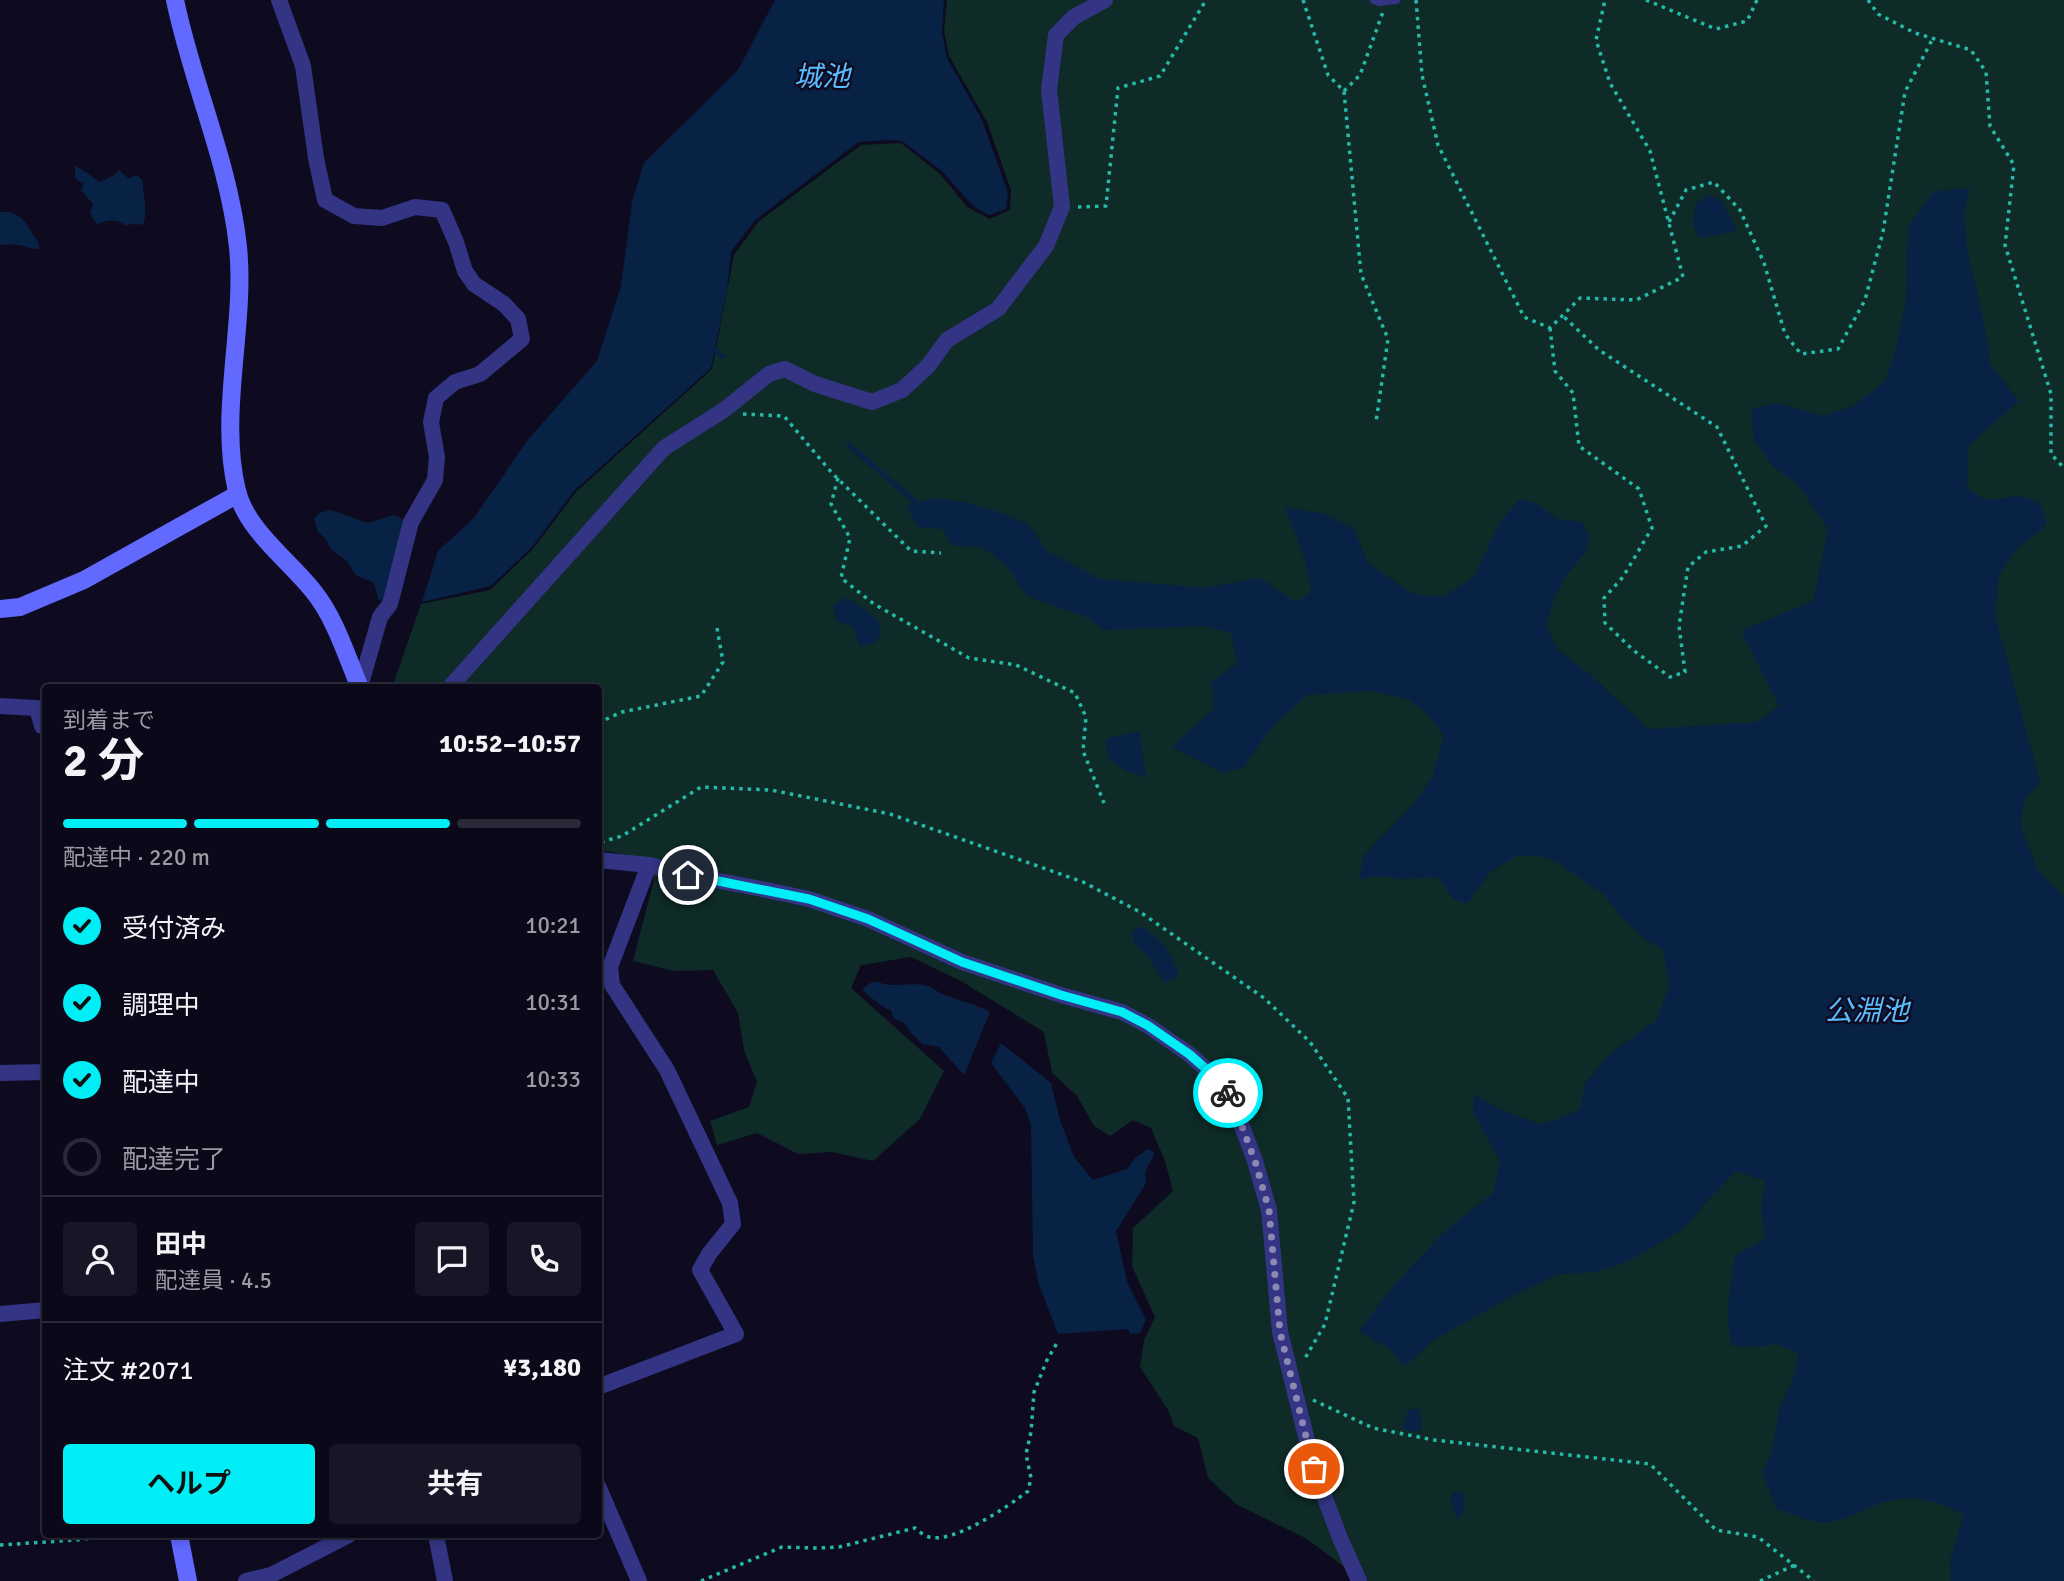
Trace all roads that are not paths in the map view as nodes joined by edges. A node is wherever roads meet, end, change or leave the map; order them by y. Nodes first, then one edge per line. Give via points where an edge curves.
1 (175, 0) edge
2 (279, 0) edge
3 (1105, 0) edge
4 (1374, 0) edge
5 (1392, 1) edge
6 (238, 494) junction
7 (0, 609) edge
8 (358, 684) edge
9 (361, 684) edge
10 (453, 684) edge
11 (0, 706) edge
12 (42, 726) edge
13 (602, 860) edge
14 (649, 865) junction
15 (1, 1072) edge
16 (42, 1072) edge
17 (42, 1310) edge
18 (0, 1314) edge
19 (602, 1385) edge
20 (602, 1495) edge
21 (180, 1538) edge
22 (343, 1538) edge
23 (437, 1538) edge
24 (188, 1581) edge
25 (246, 1581) edge
26 (445, 1581) edge
27 (639, 1581) edge
28 (1359, 1581) edge

1 - 6 street via 226,180 238,250 230,427
2 - 9 street via 303,66 325,200 354,216 382,218 415,206 442,210 465,271 474,284 518,318 522,339 480,374 455,382 436,398 431,422 437,457 435,480 411,522 390,604 380,617
3 - 10 street via 1074,17 1056,34 1049,90 1062,207 1046,246 998,309 947,340 902,390 872,402 785,369 769,374 664,449
4 - 5 lane
6 - 7 street via 84,580 20,607
6 - 8 street via 263,537 316,594
11 - 12 street via 37,708
13 - 14 street
14 - 19 street via 610,967 612,985 667,1070 730,1203 733,1224 700,1270 737,1334
14 - 28 street via 809,899 868,919 962,962 1122,1012 1189,1054 1222,1083 1255,1161 1269,1210 1280,1332 1314,1469
15 - 16 street
17 - 18 street
20 - 27 street
21 - 24 street
22 - 25 street via 271,1575
23 - 26 street

